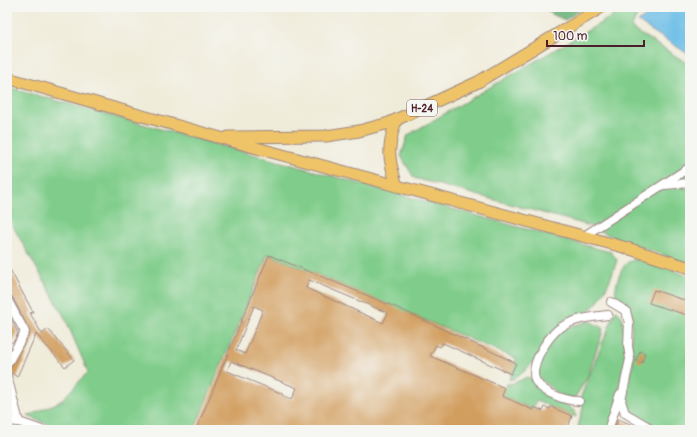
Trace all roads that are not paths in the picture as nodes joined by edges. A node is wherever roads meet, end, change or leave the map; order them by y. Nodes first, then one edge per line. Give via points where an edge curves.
1 (602, 7) edge
2 (7, 78) edge
3 (396, 120) junction
4 (220, 138) junction
5 (690, 168) edge
6 (690, 183) edge
7 (397, 186) junction
8 (661, 186) junction
9 (584, 236) junction
10 (690, 268) edge
11 (7, 299) edge
12 (610, 302) dead end
13 (608, 315) dead end
14 (8, 359) edge
15 (7, 372) edge
16 (7, 376) edge
17 (625, 384) junction
18 (579, 401) dead end
19 (7, 421) edge
20 (19, 422) junction
21 (42, 430) edge
22 (608, 430) edge
23 (647, 430) edge

1 - 3 main road, Н-24 via 478,82
2 - 4 main road, Н-24
3 - 4 main road, Н-24 via 359,131 326,136
3 - 7 main road via 389,148
4 - 7 main road
5 - 8 street
6 - 8 street
7 - 9 main road
8 - 9 street
9 - 10 main road
11 - 14 street via 25,332
12 - 17 street via 626,311 629,323 630,359
13 - 18 street via 580,319 562,326 545,342 536,364 534,376 540,386 558,397
14 - 15 street
16 - 20 street
17 - 22 street via 612,413
17 - 23 street via 621,401 625,413 647,426
19 - 20 street
20 - 21 street

